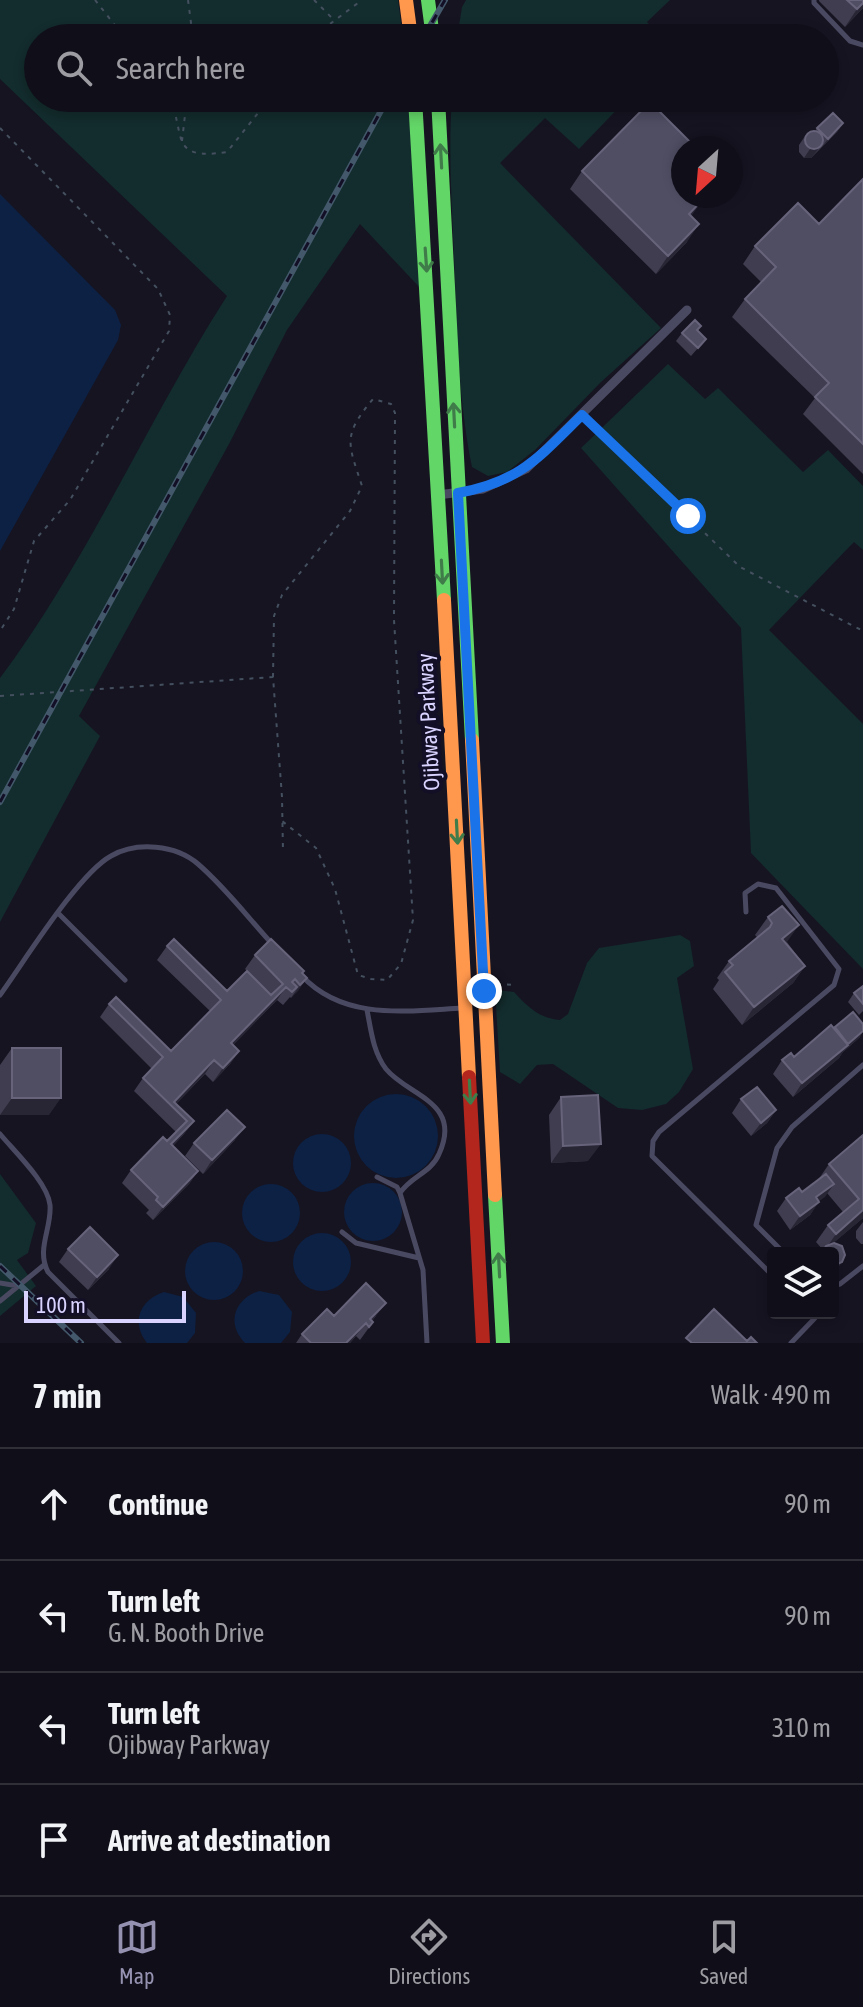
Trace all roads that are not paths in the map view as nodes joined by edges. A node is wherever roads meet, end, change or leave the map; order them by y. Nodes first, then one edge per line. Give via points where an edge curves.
1 (406, 0) edge
2 (428, 0) edge
3 (814, 0) edge
4 (409, 24) edge
5 (431, 24) edge
6 (834, 24) edge
7 (839, 29) edge
8 (863, 45) edge
9 (416, 112) edge
10 (439, 112) edge
11 (687, 310) dead end
12 (458, 493) junction
13 (438, 495) junction
14 (746, 912) dead end
15 (59, 914) junction
16 (282, 954) edge
17 (292, 965) edge
18 (125, 980) dead end
19 (484, 987) junction
20 (0, 995) edge
21 (466, 1003) junction
22 (367, 1010) junction
23 (863, 1065) edge
24 (0, 1134) edge
25 (494, 1173) junction
26 (377, 1177) dead end
27 (475, 1179) junction
28 (400, 1193) junction
29 (342, 1232) dead end
30 (778, 1247) edge
31 (420, 1259) junction
32 (44, 1265) junction
33 (863, 1266) edge
34 (767, 1270) edge
35 (0, 1283) edge
36 (839, 1284) edge
37 (19, 1286) junction
38 (0, 1301) edge
39 (814, 1319) edge
40 (119, 1343) edge
41 (427, 1343) edge
42 (483, 1343) edge
43 (503, 1343) edge
44 (791, 1343) edge

1 - 4 main road
2 - 5 main road
3 - 6 lane
7 - 8 lane
9 -> 13 main road, Ojibway Parkway
12 -> 10 main road, Ojibway Parkway
11 - 12 street via 526,469 498,484
12 - 13 street
12 - 19 main road, Ojibway Parkway
13 -> 21 main road, Ojibway Parkway
14 - 34 lane via 745,893 758,884 776,888 839,969 834,985 659,1132 652,1156
15 - 16 lane via 82,881 110,856 128,849 174,850 197,863
15 - 18 lane
15 - 20 lane
17 - 22 lane via 313,988
19 - 21 lane
19 - 25 main road, Ojibway Parkway
21 - 22 lane
21 -> 27 main road, Ojibway Parkway
22 - 28 lane via 374,1047 386,1069 432,1101 443,1125 444,1139 433,1165
23 - 30 lane via 792,1127 777,1148 756,1225
24 - 32 lane via 50,1201
25 - 27 lane
43 -> 25 main road, Ojibway Parkway
26 - 28 lane
27 - 42 main road, Ojibway Parkway
28 - 31 lane
29 - 31 lane via 356,1243
31 - 41 lane
32 - 37 lane
32 - 40 lane
33 - 36 lane
35 - 37 lane
37 - 38 lane
39 - 44 lane

